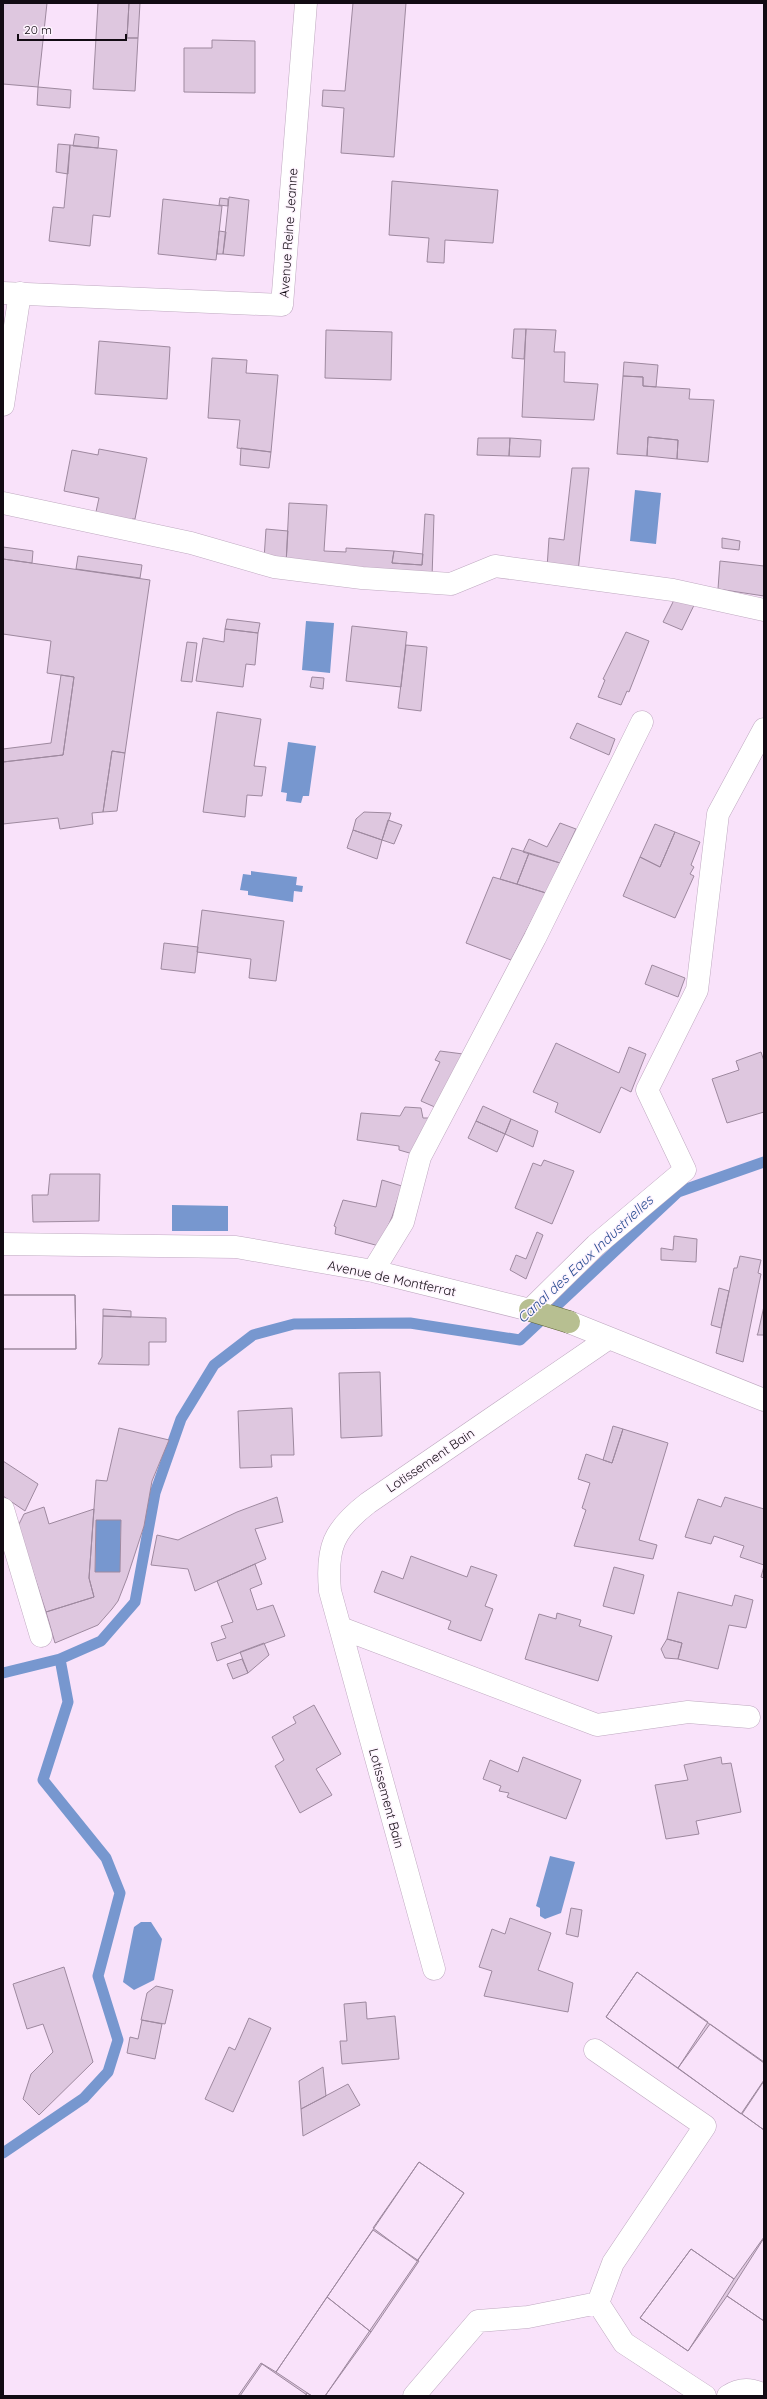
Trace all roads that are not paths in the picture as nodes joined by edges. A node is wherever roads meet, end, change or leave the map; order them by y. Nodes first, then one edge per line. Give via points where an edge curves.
1 (306, 3) edge
2 (12, 293) edge
3 (3, 405) edge
4 (3, 504) edge
5 (764, 610) edge
6 (642, 722) dead end
7 (764, 729) edge
8 (3, 1244) edge
9 (373, 1272) junction
10 (531, 1311) junction
11 (569, 1322) joint
12 (609, 1338) junction
13 (764, 1400) edge
14 (3, 1509) edge
15 (341, 1628) junction
16 (41, 1636) dead end
17 (749, 1717) dead end
18 (434, 1969) dead end
19 (595, 2050) dead end
20 (598, 2303) junction
21 (764, 2395) edge
22 (414, 2396) edge
23 (705, 2396) edge
24 (728, 2396) edge

1 - 2 street, Avenue Reine Jeanne via 282,305
2 - 3 street
4 - 5 street via 191,542 274,567 362,578 451,584 495,566 674,590
6 - 9 street via 535,938 420,1157 403,1222
7 - 10 street via 718,814 698,990 647,1090 685,1170 596,1244
8 - 9 street, Avenue de Montferrat via 236,1247
9 - 10 street, Avenue de Montferrat
10 - 11 main road, Avenue de Montferrat
11 - 12 street, Avenue de Montferrat
12 - 13 street, Avenue de Montferrat
12 - 15 street, Lotissement Bain via 349,1518 335,1537 328,1564 330,1591
14 - 16 street
15 - 17 street via 597,1725 688,1712
15 - 18 street, Lotissement Bain
19 - 20 street via 705,2126 613,2264
20 - 22 street via 528,2317 478,2321
20 - 23 street via 624,2343
21 - 24 street via 747,2389 737,2390

